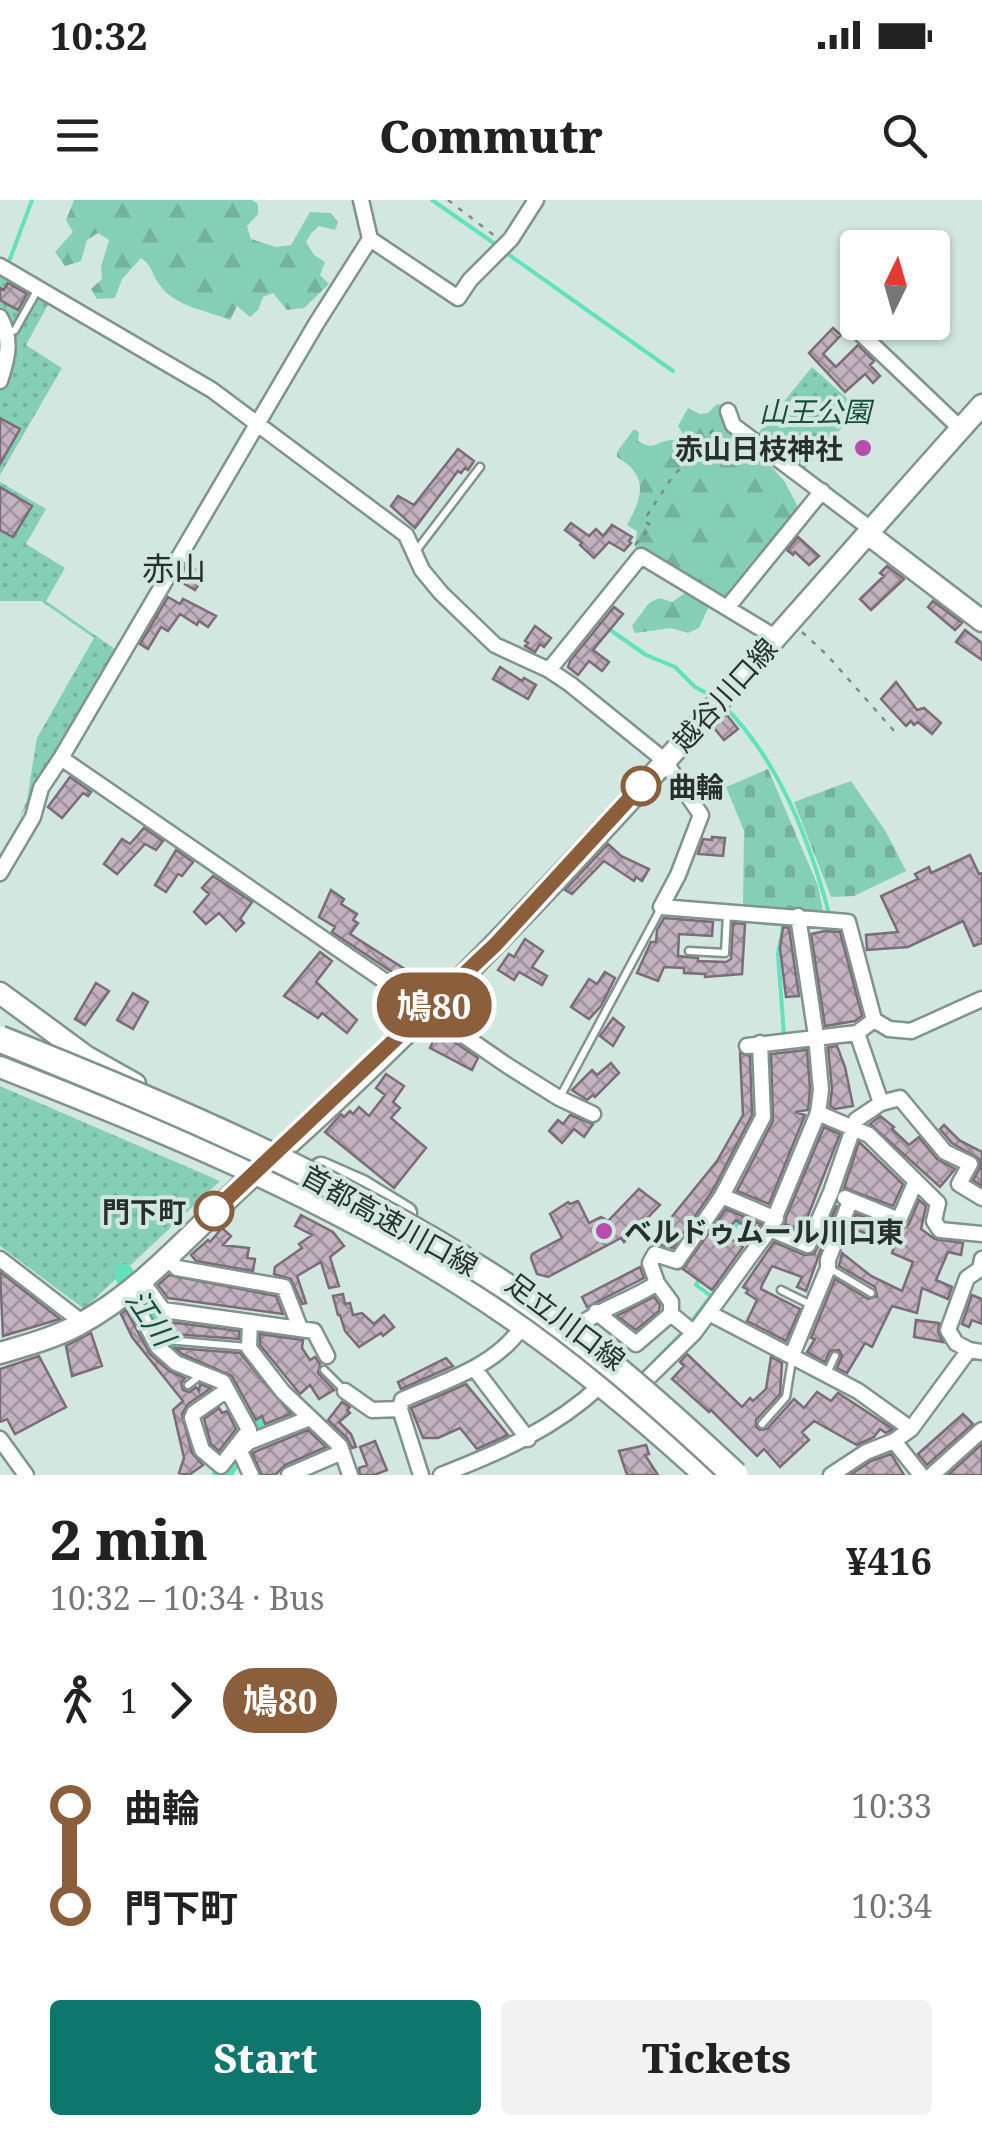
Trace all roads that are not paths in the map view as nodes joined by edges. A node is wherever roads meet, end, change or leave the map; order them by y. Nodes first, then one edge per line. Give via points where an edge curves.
1 (361, 200) edge
2 (536, 200) edge
3 (370, 240) junction
4 (0, 266) edge
5 (39, 288) junction
6 (0, 318) edge
7 (9, 333) junction
8 (868, 340) edge
9 (0, 380) edge
10 (982, 406) edge
11 (728, 411) dead end
12 (257, 424) junction
13 (961, 429) junction
14 (480, 467) dead end
15 (822, 490) junction
16 (870, 532) junction
17 (415, 552) junction
18 (728, 608) junction
19 (982, 621) edge
20 (776, 637) junction
21 (549, 670) junction
22 (61, 758) junction
23 (664, 760) junction
24 (0, 874) edge
25 (661, 907) junction
26 (728, 913) junction
27 (798, 916) junction
28 (689, 951) dead end
29 (0, 994) edge
30 (982, 998) edge
31 (428, 1011) junction
32 (874, 1020) junction
33 (858, 1033) junction
34 (816, 1036) junction
35 (0, 1039) edge
36 (0, 1056) edge
37 (0, 1067) edge
38 (559, 1098) junction
39 (881, 1103) junction
40 (818, 1113) junction
41 (593, 1114) dead end
42 (852, 1127) junction
43 (282, 1151) junction
44 (253, 1176) junction
45 (915, 1183) junction
46 (831, 1192) junction
47 (722, 1196) junction
48 (982, 1198) edge
49 (850, 1201) junction
50 (773, 1224) junction
51 (982, 1234) edge
52 (166, 1256) junction
53 (0, 1259) edge
54 (981, 1267) edge
55 (828, 1268) junction
56 (657, 1283) junction
57 (134, 1286) junction
58 (781, 1290) dead end
59 (871, 1293) dead end
60 (812, 1306) junction
61 (596, 1312) junction
62 (710, 1313) junction
63 (671, 1314) junction
64 (250, 1322) junction
65 (83, 1323) junction
66 (578, 1326) junction
67 (300, 1328) junction
68 (520, 1328) junction
69 (694, 1333) junction
70 (154, 1340) junction
71 (249, 1348) junction
72 (977, 1348) edge
73 (0, 1352) edge
74 (792, 1356) junction
75 (835, 1356) dead end
76 (325, 1363) joint
77 (474, 1368) junction
78 (202, 1374) junction
79 (826, 1374) junction
80 (645, 1382) junction
81 (188, 1385) dead end
82 (601, 1385) junction
83 (227, 1390) junction
84 (344, 1391) joint
85 (400, 1409) junction
86 (310, 1418) junction
87 (762, 1424) dead end
88 (911, 1429) junction
89 (982, 1430) edge
90 (0, 1438) edge
91 (528, 1439) junction
92 (894, 1441) junction
93 (238, 1447) junction
94 (342, 1452) junction
95 (838, 1473) edge
96 (26, 1475) edge
97 (251, 1475) edge
98 (290, 1475) edge
99 (350, 1475) edge
100 (421, 1475) edge
101 (441, 1475) edge
102 (704, 1475) edge
103 (713, 1475) edge
104 (735, 1475) edge
105 (746, 1475) edge
106 (920, 1475) edge
107 (932, 1475) edge

1 - 3 street
2 - 3 street via 458,298
3 - 12 street
4 - 5 street
5 - 7 lane
5 - 12 street via 212,390
6 - 7 street
7 - 9 street
8 - 13 street
10 - 13 main road, 越谷川口線
11 - 15 street via 733,424
12 - 17 street via 406,534
12 - 22 street
13 - 16 main road, 越谷川口線
14 - 17 lane
15 - 16 street
15 - 18 street
16 - 19 main road
16 - 20 main road, 越谷川口線
17 - 21 street via 441,594 495,644
18 - 20 street
18 - 21 street via 641,556
20 - 23 main road, 越谷川口線
21 - 23 street
22 - 24 street
22 - 31 street
23 - 25 street via 701,815
23 - 31 main road, 越谷川口線
25 - 26 street
25 - 38 lane
26 - 27 street
26 - 28 lane via 725,953
27 - 32 street via 848,922
27 - 34 street
29 - 43 main road, 足立川口線 via 117,1074
30 - 32 street via 911,1032
31 - 38 street
31 - 43 main road, 越谷川口線
32 - 33 street
33 - 34 street
33 - 39 street
34 - 40 street
34 - 47 street via 754,1044 763,1117
35 - 104 highway, 首都高速川口線, bridge via 260,1150 400,1220 599,1354
36 - 103 highway, 首都高速川口線 via 211,1144 395,1235 590,1367
37 - 44 main road, 足立川口線
38 - 41 street
39 - 42 street
39 - 48 street via 900,1098 945,1152 970,1164 959,1184
40 - 42 street
40 - 50 street
42 - 45 street via 869,1135
42 - 46 street
43 - 44 main road, 越谷川口線
43 - 66 main road, 足立川口線 via 362,1186
44 - 52 main road, 越谷川口線
44 - 68 main road, 足立川口線 via 396,1248
45 - 49 street via 899,1220
45 - 51 street via 938,1203 934,1221 940,1230
46 - 49 street
46 - 50 street via 808,1245
47 - 50 street
47 - 56 street via 677,1261 655,1254 650,1263
49 - 55 street
50 - 62 street
52 - 57 main road, 越谷川口線
52 - 67 street via 178,1268 284,1287
53 - 65 street
54 - 72 street via 967,1278 948,1330 956,1343
55 - 59 lane
55 - 60 street
56 - 61 street
56 - 63 street
57 - 64 street via 163,1310
57 - 65 main road, 越谷川口線
57 - 70 street
58 - 60 lane
60 - 74 street
61 - 63 street via 636,1344
61 - 66 street
62 - 69 street
62 - 74 street
63 - 69 street
64 - 67 street
64 - 71 street
65 - 73 main road, 越谷川口線
66 - 80 main road, 足立川口線
67 - 76 street via 314,1331
68 - 77 street
68 - 82 main road, 足立川口線
69 - 80 street
70 - 71 lane
70 - 78 street via 176,1362
71 - 86 street
72 - 88 street
74 - 79 street
74 - 87 lane via 786,1397
75 - 79 lane
76 - 84 lane
77 - 85 street via 402,1400
77 - 91 street
78 - 81 lane
78 - 83 street
79 - 88 street
80 - 105 main road, 足立川口線
82 - 91 street
82 - 102 main road, 足立川口線
83 - 93 street via 248,1430
83 - 93 street via 192,1418 202,1450 222,1466
84 - 85 street via 372,1410
85 - 100 street
86 - 93 street via 282,1421
86 - 94 street
88 - 92 street
89 - 107 street
90 - 96 street
91 - 101 street
92 - 95 street
92 - 106 street
93 - 97 street
94 - 98 street
94 - 99 street

